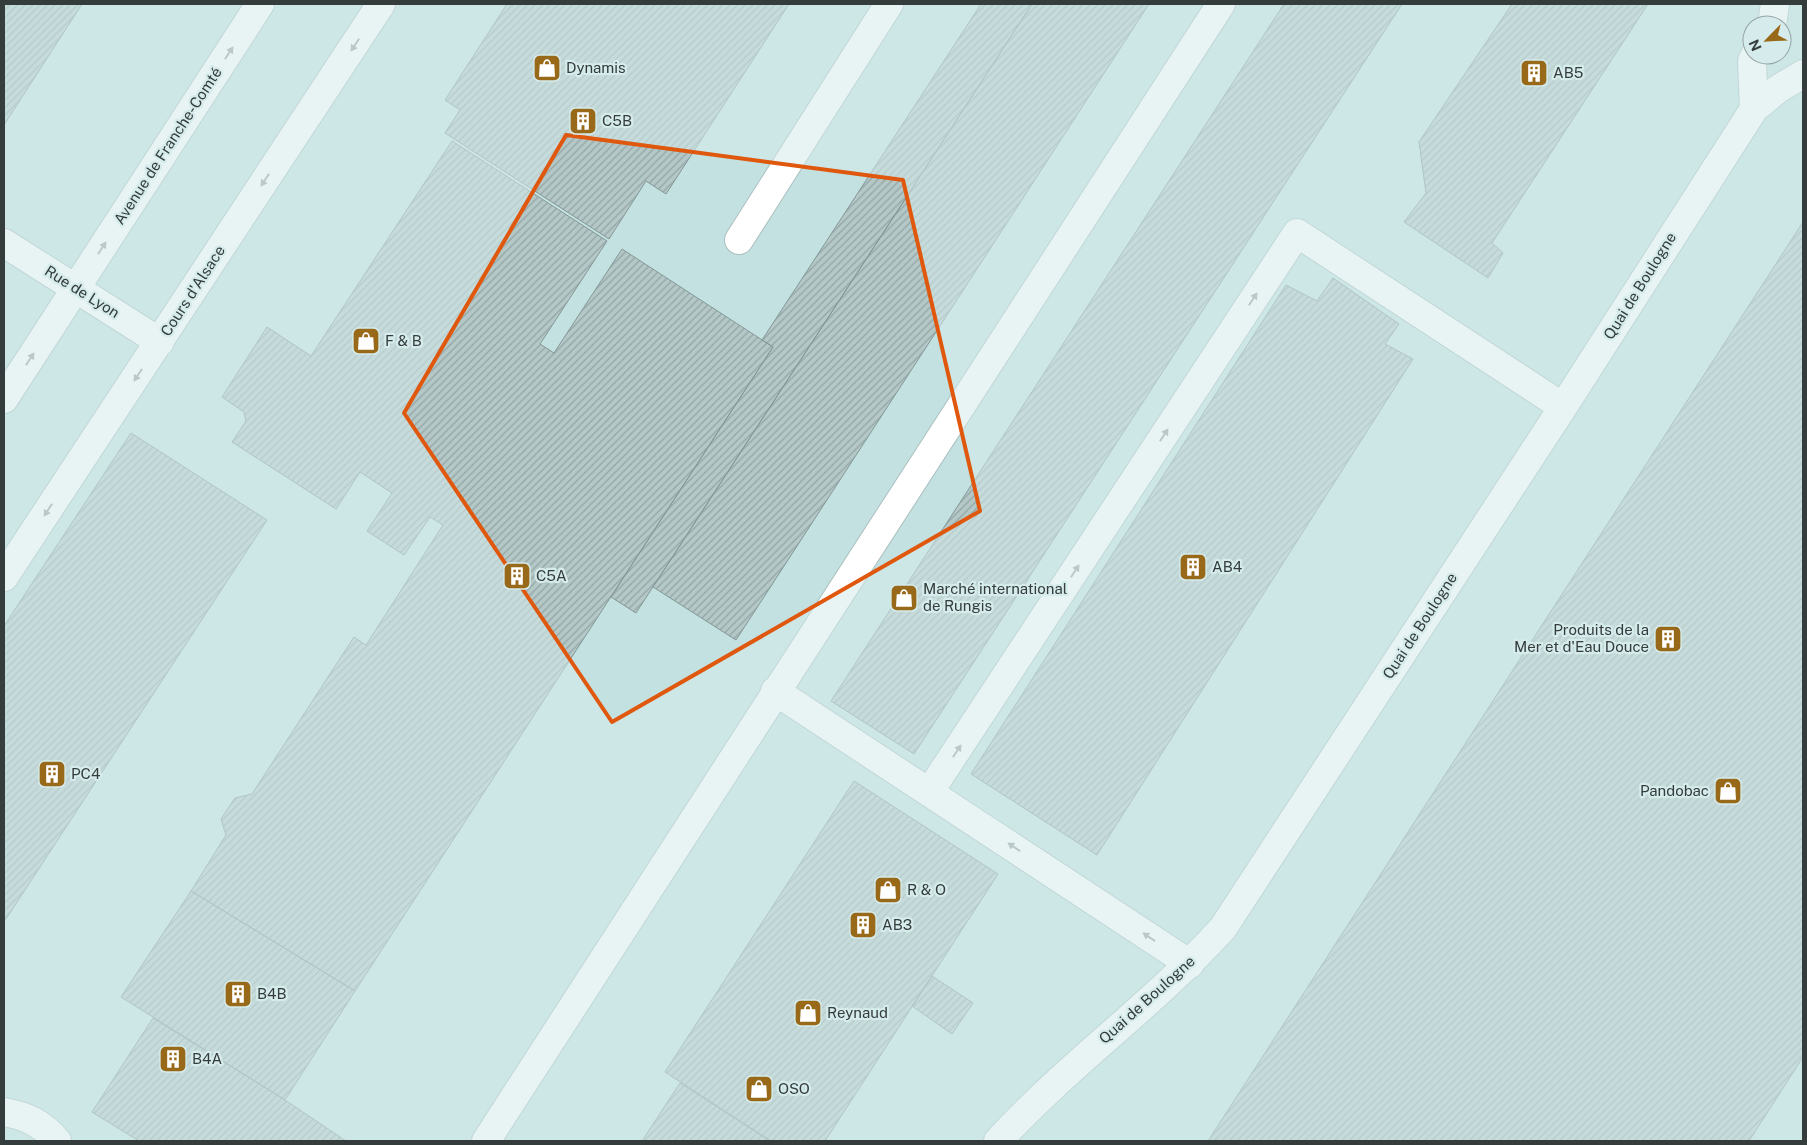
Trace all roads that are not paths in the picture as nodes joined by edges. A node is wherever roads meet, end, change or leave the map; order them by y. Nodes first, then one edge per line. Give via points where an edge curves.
1 (260, 4) edge
2 (381, 4) edge
3 (889, 4) edge
4 (1221, 4) edge
5 (1752, 65) edge
6 (1803, 74) edge
7 (1754, 109) junction
8 (738, 240) dead end
9 (4, 243) edge
10 (76, 289) junction
11 (160, 342) junction
12 (4, 400) edge
13 (1563, 406) junction
14 (4, 577) edge
15 (775, 691) junction
16 (930, 792) junction
17 (1190, 964) junction
18 (4, 1112) edge
19 (58, 1141) edge
20 (486, 1141) edge
21 (998, 1141) edge

10 -> 1 lane, Avenue de Franche-Comté
2 -> 11 lane, Cours d'Alsace
3 - 8 lane
4 - 15 lane
5 - 7 lane
6 - 7 lane, Quai de Boulogne
7 - 13 lane, Quai de Boulogne
9 - 10 lane, Rue de Lyon
10 - 11 lane, Rue de Lyon
12 -> 10 lane, Avenue de Franche-Comté
11 -> 14 lane, Cours d'Alsace
16 -> 13 lane via 1296,234
13 - 17 lane, Quai de Boulogne via 1223,928
15 - 16 lane
15 - 20 lane
17 -> 16 lane
17 - 21 lane, Quai de Boulogne via 1084,1056
18 - 19 lane via 27,1117 47,1129

